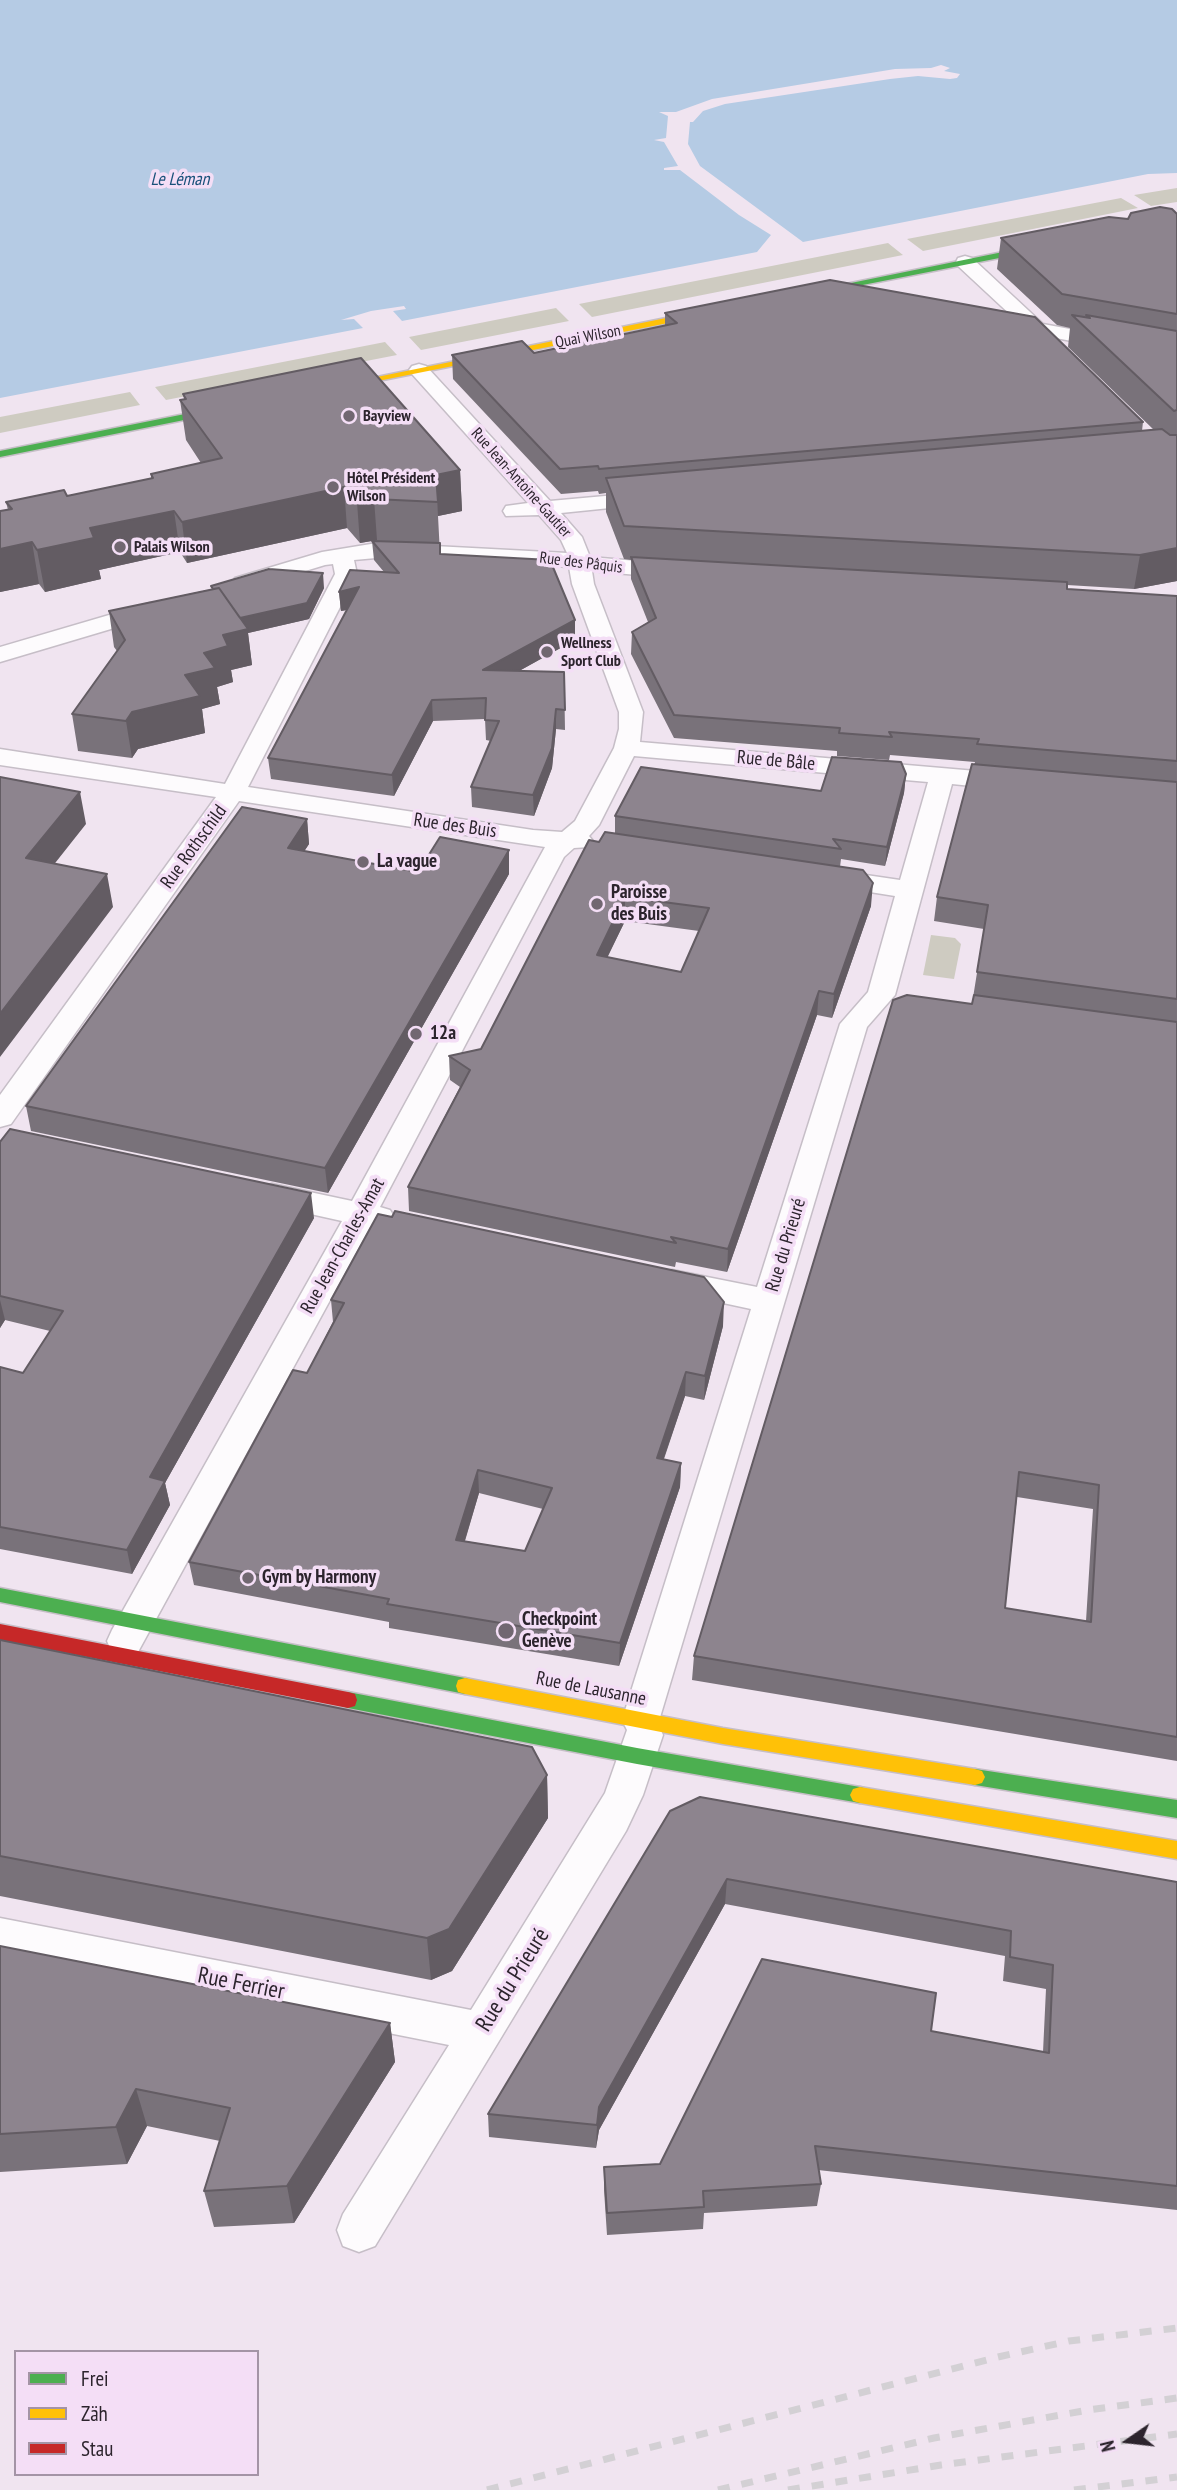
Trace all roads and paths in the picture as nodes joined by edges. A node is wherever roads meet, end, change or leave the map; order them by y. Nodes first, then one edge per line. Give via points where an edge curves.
1 (1064, 242) edge
2 (965, 262) junction
3 (842, 286) junction
4 (788, 297) edge
5 (872, 299) edge
6 (733, 308) edge
7 (995, 321) edge
8 (1037, 329) junction
9 (1058, 350) edge
10 (1177, 355) edge
11 (419, 370) junction
12 (310, 392) edge
13 (245, 405) edge
14 (0, 454) edge
15 (526, 487) junction
16 (671, 496) edge
17 (544, 508) junction
18 (514, 511) junction
19 (466, 553) junction
20 (339, 556) junction
21 (581, 562) junction
22 (696, 573) edge
23 (217, 591) edge
24 (171, 604) edge
25 (0, 655) edge
26 (626, 748) junction
27 (0, 757) edge
28 (942, 776) junction
29 (1039, 784) edge
30 (233, 792) junction
31 (570, 839) junction
32 (607, 845) edge
33 (801, 873) edge
34 (911, 890) junction
35 (6, 1132) edge
36 (246, 1189) edge
37 (361, 1214) junction
38 (412, 1225) edge
39 (649, 1275) edge
40 (768, 1301) junction
41 (0, 1595) edge
42 (135, 1622) junction
43 (0, 1632) edge
44 (118, 1655) junction
45 (642, 1733) junction
46 (1177, 1809) edge
47 (1177, 1850) edge
48 (0, 1937) edge
49 (481, 2032) junction
50 (359, 2230) dead end

1 - 2 main road
2 - 3 main road
2 - 8 street
3 - 4 main road
3 - 5 street
6 - 11 main road, Quai Wilson
7 - 8 street
8 - 9 street
8 - 10 street
11 - 12 main road, Quai Wilson
11 - 15 street, Rue Jean-Antoine-Gautier
13 - 14 main road
15 - 17 street, Rue Jean-Antoine-Gautier
15 - 18 street
16 - 17 street
17 - 18 street
17 - 21 street, Rue Jean-Antoine-Gautier via 571,537
18 - 19 street via 496,541
19 - 20 street, Rue des Pâquis via 398,549
19 - 21 street, Rue des Pâquis
20 - 23 street, Rue des Pâquis
20 - 30 street, Rue Rothschild via 346,574
21 - 22 street, Rue des Pâquis
21 - 26 street, Rue Jean-Antoine-Gautier via 583,584 631,712
24 - 25 street
26 - 28 street, Rue de Bâle
26 - 31 street, Rue Jean-Antoine-Gautier via 586,825
27 - 30 street, Rue des Buis
28 - 29 street, Rue de Bâle
28 - 34 street, Rue du Prieuré
30 - 31 street, Rue des Buis via 533,838
30 - 35 street, Rue Rothschild
31 - 32 street, Rue des Buis
31 - 37 street, Rue Jean-Charles-Amat via 553,853
33 - 34 street
34 - 40 street, Rue du Prieuré via 892,997 855,1024
36 - 37 street
37 - 38 street
37 - 42 street, Rue Jean-Charles-Amat
39 - 40 street
40 - 45 street, Rue du Prieuré
41 - 42 main road, Rue de Lausanne
42 - 44 street, Rue Jean-Charles-Amat
42 - 45 main road, Rue de Lausanne
43 - 44 main road
44 - 45 main road
45 - 46 main road, Rue de Lausanne via 745,1740
45 - 47 main road
45 - 49 street, Rue du Prieuré via 612,1819
48 - 49 street, Rue Ferrier
49 - 50 street, Rue du Prieuré

